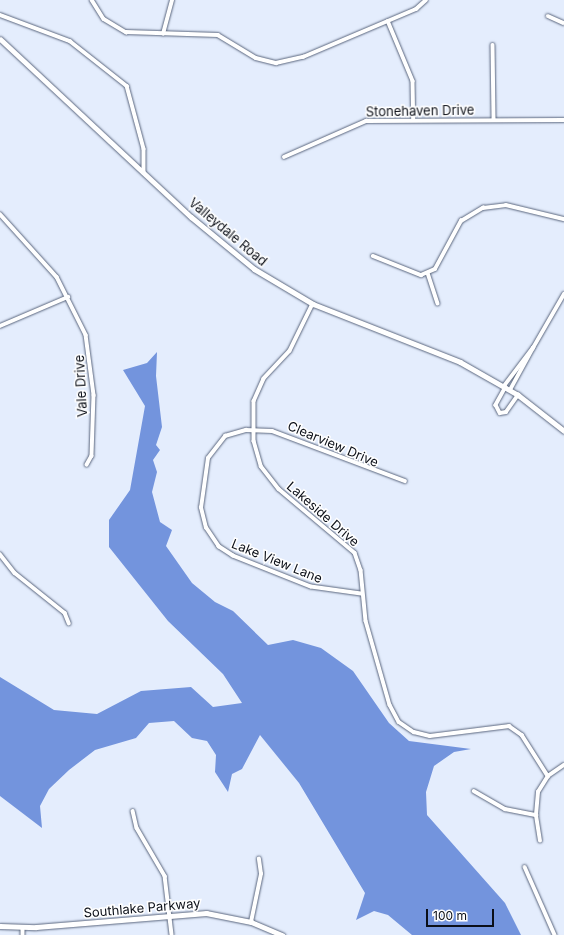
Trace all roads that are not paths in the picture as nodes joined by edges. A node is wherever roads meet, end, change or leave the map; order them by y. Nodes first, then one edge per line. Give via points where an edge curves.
1 (92, 0) edge
2 (172, 0) edge
3 (426, 0) edge
4 (0, 15) edge
5 (548, 16) dead end
6 (388, 21) junction
7 (564, 23) edge
8 (163, 34) junction
9 (0, 39) edge
10 (493, 44) dead end
11 (414, 120) junction
12 (494, 120) junction
13 (564, 120) edge
14 (284, 157) dead end
15 (144, 173) junction
16 (0, 214) edge
17 (564, 219) edge
18 (373, 256) dead end
19 (428, 273) junction
20 (564, 295) edge
21 (68, 297) junction
22 (438, 303) dead end
23 (313, 304) junction
24 (0, 326) edge
25 (533, 348) junction
26 (507, 388) junction
27 (518, 395) junction
28 (253, 430) junction
29 (564, 431) edge
30 (87, 466) dead end
31 (404, 481) dead end
32 (0, 554) edge
33 (361, 594) junction
34 (69, 623) dead end
35 (564, 764) edge
36 (548, 776) junction
37 (474, 791) dead end
38 (133, 811) dead end
39 (536, 815) junction
40 (540, 841) dead end
41 (260, 859) dead end
42 (526, 867) dead end
43 (170, 914) junction
44 (251, 922) junction
45 (0, 926) edge
46 (22, 928) junction
47 (172, 934) edge
48 (23, 935) edge
49 (282, 935) edge
50 (555, 935) edge

1 - 8 street via 104,19 120,30
2 - 8 street
3 - 6 street via 416,9
4 - 15 street via 70,41 127,86 144,149
5 - 7 street
6 - 8 street via 287,63 263,61 218,36
6 - 11 street via 412,77
9 - 15 main road, Valleydale Road
10 - 12 street
11 - 12 street, Stonehaven Drive
11 - 14 street, Stonehaven Drive via 357,122
12 - 13 street, Stonehaven Drive
15 - 23 main road, Valleydale Road via 240,259
16 - 21 street, Vale Drive via 57,277
17 - 19 street via 506,205 479,209 461,221 435,269
18 - 19 street via 408,273
19 - 22 street
20 - 25 street
21 - 24 street
21 - 30 street, Vale Drive via 86,335 92,361 92,456
23 - 26 main road, Valleydale Road via 434,350
23 - 28 street, Lakeside Drive via 290,351 258,389 253,407
25 - 26 street
25 - 26 street
26 - 27 main road, Valleydale Road
26 - 27 street via 496,404 500,413 506,412
27 - 29 main road, Valleydale Road
28 - 31 street, Clearview Drive via 286,434 364,468
28 - 33 street, Lakeside Drive via 259,462 268,477 355,553 361,570
28 - 33 street, Lake View Lane via 225,436 210,452 201,508 209,533 223,550 261,568 323,590
32 - 34 street via 15,573 65,613
33 - 36 street, Lakeside Drive via 389,700 403,726 419,734 433,736 509,726 522,735
35 - 36 street
36 - 39 street via 538,792
37 - 39 street via 505,809
38 - 43 street via 137,828 164,872
39 - 40 street
41 - 44 street via 261,874
42 - 50 street
43 - 44 main road, Southlake Parkway via 218,914
43 - 46 main road, Southlake Parkway
43 - 47 street
44 - 49 main road, Southlake Parkway
45 - 46 main road, Southlake Parkway
46 - 48 street

